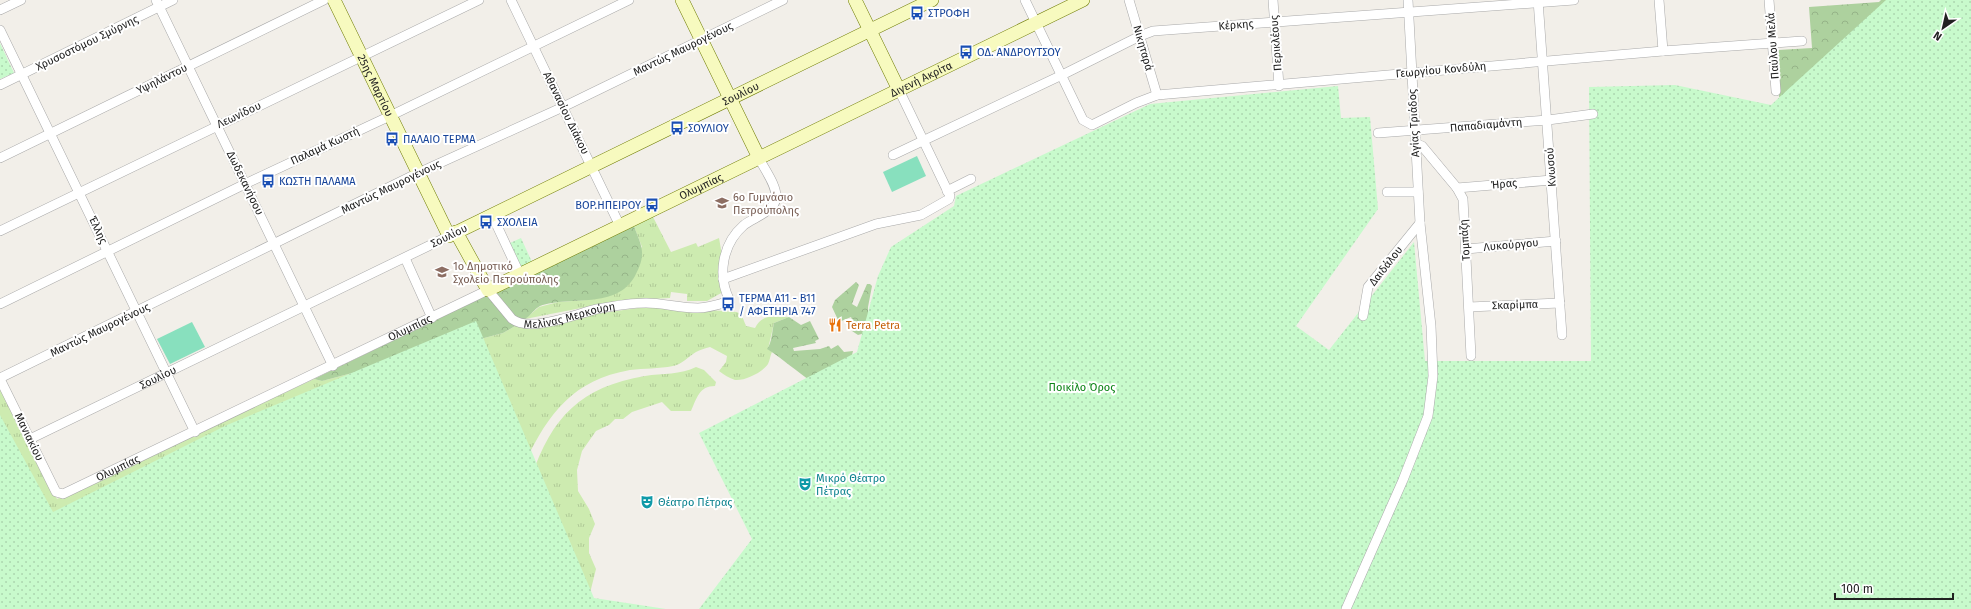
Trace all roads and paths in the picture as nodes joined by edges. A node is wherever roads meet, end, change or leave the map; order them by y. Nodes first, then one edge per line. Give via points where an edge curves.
1 (21, 0) edge
2 (173, 0) edge
3 (324, 0) edge
4 (334, 0) edge
5 (478, 0) edge
6 (511, 0) edge
7 (629, 0) edge
8 (682, 0) edge
9 (783, 0) edge
10 (855, 0) edge
11 (932, 0) edge
12 (1025, 0) edge
13 (1083, 0) edge
14 (1129, 0) edge
15 (1273, 0) edge
16 (1408, 0) edge
17 (1574, 0) edge
18 (1660, 0) edge
19 (1769, 0) edge
20 (1538, 1) edge
21 (158, 3) edge
22 (0, 10) edge
23 (1409, 12) junction
24 (1274, 22) junction
25 (1036, 23) junction
26 (0, 30) edge
27 (870, 30) junction
28 (1140, 36) junction
29 (702, 40) junction
30 (1802, 41) dead end
31 (1774, 43) junction
32 (534, 46) junction
33 (1663, 51) junction
34 (362, 57) junction
35 (1543, 62) junction
36 (188, 66) junction
37 (1411, 72) junction
38 (22, 74) junction
39 (1062, 75) junction
40 (0, 85) edge
41 (1279, 86) junction
42 (899, 90) junction
43 (1776, 91) dead end
44 (1157, 96) junction
45 (730, 99) junction
46 (563, 107) junction
47 (1593, 114) dead end
48 (390, 116) junction
49 (1548, 120) junction
50 (217, 126) junction
51 (1414, 130) junction
52 (50, 133) junction
53 (1378, 133) dead end
54 (923, 142) junction
55 (1415, 143) junction
56 (893, 155) dead end
57 (0, 158) edge
58 (759, 158) junction
59 (592, 167) junction
60 (418, 173) junction
61 (971, 179) dead end
62 (1552, 180) junction
63 (245, 184) junction
64 (1457, 188) junction
65 (80, 192) junction
66 (1386, 192) dead end
67 (1418, 192) junction
68 (948, 193) junction
69 (492, 215) junction
70 (1420, 223) junction
71 (620, 226) junction
72 (0, 231) edge
73 (452, 234) junction
74 (1556, 242) junction
75 (275, 245) junction
76 (1466, 249) junction
77 (108, 252) junction
78 (404, 258) junction
79 (520, 276) junction
80 (723, 280) junction
81 (488, 290) junction
82 (1560, 303) junction
83 (0, 304) edge
84 (304, 306) junction
85 (1469, 307) junction
86 (137, 312) junction
87 (1363, 316) dead end
88 (432, 318) junction
89 (1562, 335) dead end
90 (1471, 356) dead end
91 (333, 366) junction
92 (166, 373) junction
93 (0, 379) edge
94 (195, 432) junction
95 (30, 439) junction
96 (59, 494) joint
97 (1346, 609) edge

1 - 22 street
2 - 21 street, Χρυσοστόμου Σμύρνης
3 - 36 street, Υψηλάντου
4 - 34 street, 25ης Μαρτίου
5 - 34 street, Λεωνίδου
6 - 32 street, Αθανασίου Διάκου
7 - 32 street, Παλαμά Κωστή
8 - 29 street
9 - 29 street, Μαντώς Μαυρογένους
10 - 27 street
11 - 27 street, Σουλίου
12 - 25 street
13 - 25 street, Διγενή Ακρίτα
14 - 28 street, Νικηταρά
15 - 24 street, Περικλέους
16 - 23 street, Αγίας Τριάδος
17 - 20 street, Κέρκης
18 - 33 street
19 - 31 street, Παύλου Μελά
20 - 23 street, Κέρκης
20 - 35 street, Κνωσού
21 - 36 street, Δωδεκανήσου
21 - 38 street, Χρυσοστόμου Σμύρνης
23 - 24 street, Κέρκης
23 - 37 street, Αγίας Τριάδος
24 - 28 street, Κέρκης via 1153,32
24 - 41 street, Περικλέους
25 - 39 street
25 - 42 street, Διγενή Ακρίτα
26 - 38 street, Έλλης
27 - 42 street
27 - 45 street, Σουλίου
28 - 39 street, Κέρκης
28 - 44 street, Νικηταρά
29 - 45 street
29 - 46 street, Μαντώς Μαυρογένους
30 - 31 street, Γεωργίου Κονδύλη
31 - 33 street, Γεωργίου Κονδύλη
31 - 43 street, Παύλου Μελά
32 - 46 street, Αθανασίου Διάκου
32 - 48 street, Παλαμά Κωστή
33 - 35 street, Γεωργίου Κονδύλη
34 - 48 street, 25ης Μαρτίου
34 - 50 street, Λεωνίδου
35 - 37 street, Γεωργίου Κονδύλη
35 - 49 street, Κνωσού
36 - 50 street, Δωδεκανήσου
36 - 52 street, Υψηλάντου
37 - 41 street, Γεωργίου Κονδύλη
37 - 51 street, Αγίας Τριάδος
38 - 40 street, Χρυσοστόμου Σμύρνης
38 - 52 street, Έλλης
39 - 44 street, Γεωργίου Κονδύλη via 1087,124 1092,125 1136,103
39 - 54 street, Κέρκης
41 - 44 street, Γεωργίου Κονδύλη
42 - 54 street
42 - 58 street, Διγενή Ακρίτα
45 - 58 street
45 - 59 street, Σουλίου
46 - 59 street, Αθανασίου Διάκου
46 - 60 street, Μαντώς Μαυρογένους
47 - 49 street, Παπαδιαμάντη
48 - 60 street, 25ης Μαρτίου
48 - 63 street, Παλαμά Κωστή
49 - 51 street, Παπαδιαμάντη
49 - 62 street, Κνωσού
50 - 63 street, Δωδεκανήσου
50 - 65 street, Λεωνίδου
51 - 53 street, Παπαδιαμάντη
51 - 55 street, Αγίας Τριάδος
52 - 57 street, Υψηλάντου
52 - 65 street, Έλλης
54 - 56 street, Κέρκης
54 - 68 street
55 - 64 street, Τομπάζη via 1422,146
55 - 67 street, Αγίας Τριάδος
58 - 71 street, Ολυμπίας
58 - 80 street via 773,186 775,202 744,225 732,239 724,261
59 - 69 street, Σουλίου
59 - 71 street, Αθανασίου Διάκου
60 - 73 street, 25ης Μαρτίου
60 - 75 street, Μαντώς Μαυρογένους
61 - 68 street
62 - 64 street, Ήρας
62 - 74 street, Κνωσού
63 - 75 street, Δωδεκανήσου
63 - 77 street, Παλαμά Κωστή
64 - 76 street, Τομπάζη via 1462,199
65 - 72 street, Λεωνίδου
65 - 77 street, Έλλης
66 - 67 street
67 - 70 street, Αγίας Τριάδος
68 - 80 street via 948,200 921,215 876,224
69 - 73 street, Σουλίου
69 - 79 street
70 - 87 street, Δαιδάλου via 1368,287
70 - 97 street, Αγίας Τριάδος via 1434,376 1428,416 1404,480
71 - 79 street, Ολυμπίας
73 - 78 street, Σουλίου
73 - 81 street, Μελίνας Μερκούρη
74 - 76 street, Λυκούργου
74 - 82 street, Κνωσού
75 - 84 street, Δωδεκανήσου
75 - 86 street, Μαντώς Μαυρογένους
76 - 85 street, Τομπάζη
77 - 83 street, Παλαμά Κωστή
77 - 86 street, Έλλης
78 - 84 street, Σουλίου
78 - 88 street
79 - 81 street, Ολυμπίας
80 - 81 street, Μελίνας Μερκούρη via 730,301 710,307 640,303 526,324 517,322 508,314
81 - 88 street, Ολυμπίας
82 - 85 street, Σκαρίμπα
82 - 89 street, Κνωσού
84 - 91 street, Δωδεκανήσου
84 - 92 street, Σουλίου
85 - 90 street, Τομπάζη
86 - 92 street, Έλλης
86 - 93 street, Μαντώς Μαυρογένους
88 - 91 street, Ολυμπίας
91 - 94 street, Ολυμπίας
92 - 94 street, Έλλης
92 - 95 street, Σουλίου
93 - 95 street, Μανιακίου
94 - 96 street, Ολυμπίας
95 - 96 street, Μανιακίου

